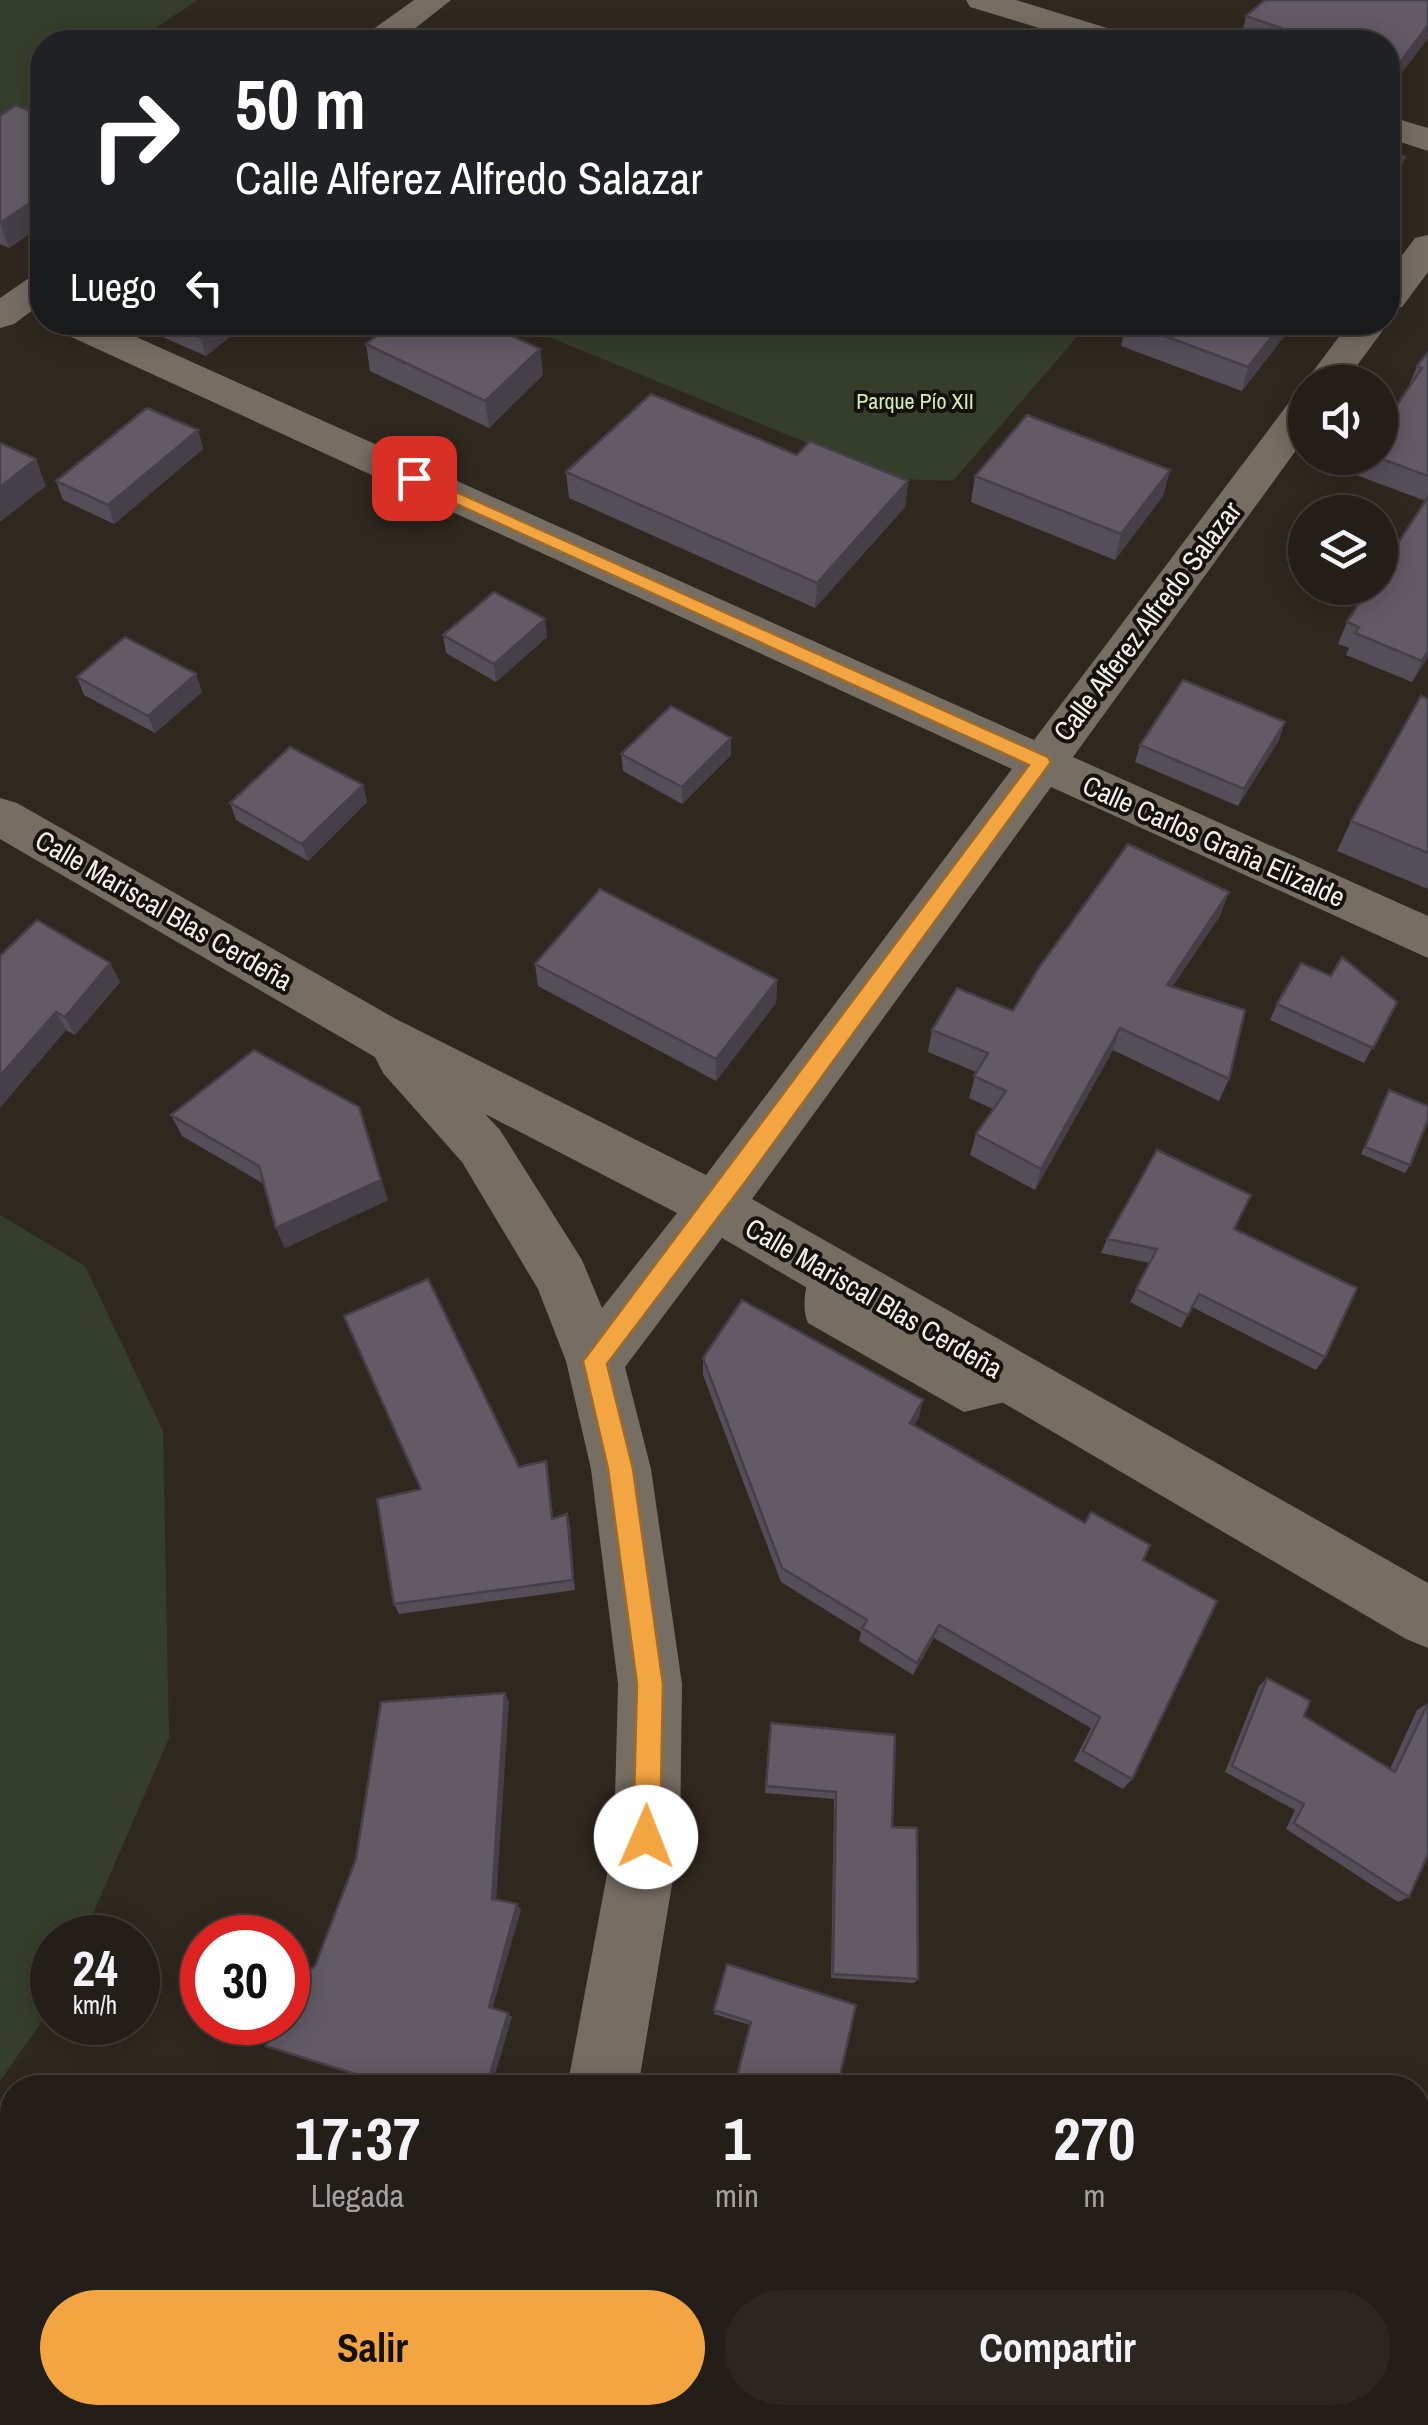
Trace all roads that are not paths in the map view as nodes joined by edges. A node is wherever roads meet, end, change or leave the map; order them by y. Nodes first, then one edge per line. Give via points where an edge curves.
1 (435, 0) edge
2 (982, 0) edge
3 (394, 30) edge
4 (1079, 30) edge
5 (1400, 131) edge
6 (1428, 140) edge
7 (1428, 246) edge
8 (1400, 283) edge
9 (99, 335) edge
10 (1360, 335) edge
11 (1338, 365) edge
12 (1288, 432) edge
13 (1041, 762) junction
14 (0, 816) edge
15 (1428, 938) edge
16 (378, 1034) junction
17 (715, 1206) junction
18 (595, 1361) junction
19 (1428, 1618) edge
20 (604, 2075) edge

1 - 3 street
2 - 4 street
5 - 6 street
7 - 8 street
9 - 13 street, Calle Carlos Graña Elizalde
10 - 11 street
12 - 13 street, Calle Alferez Alfredo Salazar
13 - 15 street, Calle Carlos Graña Elizalde
13 - 17 street, Calle Alferez Alfredo Salazar
14 - 16 street, Calle Mariscal Blas Cerdeña
16 - 17 street, Calle Mariscal Blas Cerdeña
16 - 18 street via 491,1161 562,1278
17 - 18 street, Calle Alferez Alfredo Salazar
17 - 19 street, Calle Mariscal Blas Cerdeña
18 - 20 street via 621,1469 650,1684 646,1837

